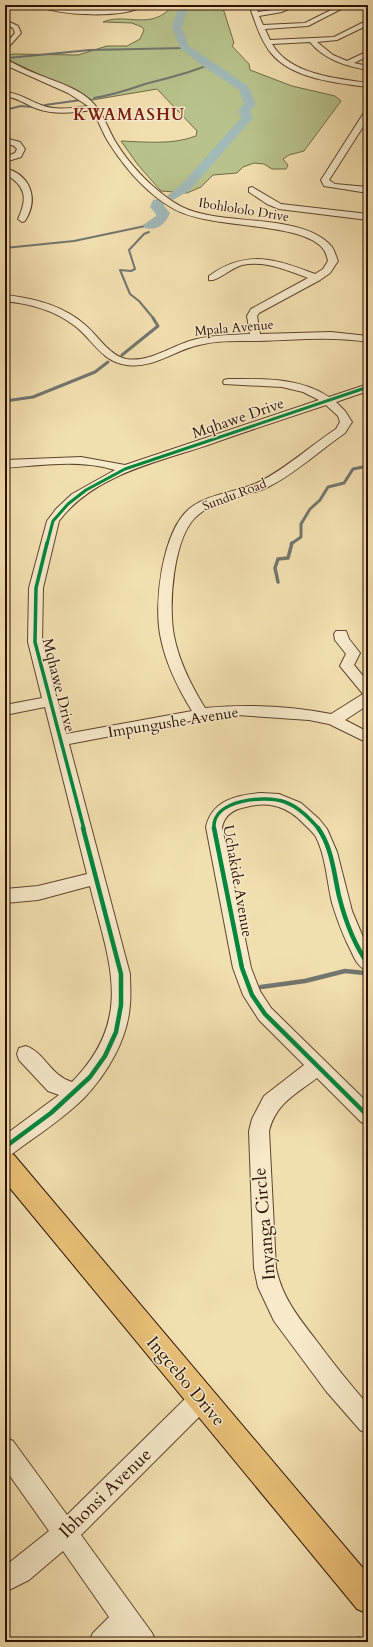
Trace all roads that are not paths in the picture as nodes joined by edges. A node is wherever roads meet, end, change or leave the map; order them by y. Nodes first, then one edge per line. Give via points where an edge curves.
1 (41, 5) edge
2 (141, 5) edge
3 (252, 5) edge
4 (293, 5) edge
5 (346, 5) edge
6 (256, 14) junction
7 (5, 22) edge
8 (368, 22) edge
9 (262, 27) junction
10 (313, 41) junction
11 (268, 42) junction
12 (5, 49) edge
13 (368, 53) edge
14 (5, 62) edge
15 (350, 64) junction
16 (368, 68) edge
17 (368, 85) edge
18 (5, 94) edge
19 (94, 108) junction
20 (368, 113) edge
21 (5, 140) edge
22 (5, 160) edge
23 (5, 170) edge
24 (252, 190) dead end
25 (368, 190) edge
26 (368, 217) edge
27 (22, 219) dead end
28 (212, 278) dead end
29 (317, 278) junction
30 (5, 298) edge
31 (256, 338) junction
32 (368, 338) edge
33 (228, 382) dead end
34 (368, 387) edge
35 (327, 400) junction
36 (5, 464) edge
37 (126, 469) junction
38 (341, 634) dead end
39 (368, 691) edge
40 (368, 698) edge
41 (50, 701) junction
42 (5, 710) edge
43 (201, 714) junction
44 (333, 720) junction
45 (368, 738) edge
46 (60, 740) junction
47 (97, 878) junction
48 (5, 896) edge
49 (368, 964) edge
50 (26, 1054) dead end
51 (318, 1066) junction
52 (77, 1092) junction
53 (368, 1116) edge
54 (5, 1147) edge
55 (5, 1163) edge
56 (200, 1399) junction
57 (368, 1422) edge
58 (5, 1449) edge
59 (66, 1533) junction
60 (5, 1580) edge
61 (368, 1598) edge
62 (126, 1618) junction
63 (102, 1642) edge
64 (143, 1642) edge

1 - 2 street via 87,12 134,10
3 - 6 street
4 - 6 street via 280,11
5 - 9 street via 306,25
6 - 9 street
7 - 12 street via 16,27 18,33
8 - 10 street via 339,38
9 - 11 street
10 - 11 street
10 - 15 street via 327,56
11 - 17 street via 280,59 296,68 335,80
13 - 15 street
14 - 19 street, Ibohlololo Drive via 75,95
15 - 16 street
18 - 19 street via 21,97 48,110
19 - 29 street, Ibohlololo Drive via 113,143 158,196 172,206 216,220 296,231 316,238 324,244 330,250 333,261 327,271
20 - 25 street via 325,180 327,184 334,186
21 - 22 street via 17,144 21,149 18,155
23 - 27 street via 20,180 28,191 30,203
24 - 26 street via 279,206
28 - 29 street via 229,265 256,261 273,262
29 - 31 street, Ibohlololo Drive via 255,311 252,316
30 - 31 street, Mpala Avenue via 31,301 51,307 81,326 110,356 127,362 146,361 189,344 204,341
31 - 32 street, Mpala Avenue via 329,335
33 - 35 street via 296,386 310,390
34 - 35 street, Mqhawe Drive
35 - 37 street, Mqhawe Drive
35 - 43 street, Sundu Road via 340,410 344,417 345,426 342,431 264,484 198,508 188,517 177,537 170,560 167,635 182,683
36 - 37 street via 92,461
37 - 41 street, Mqhawe Drive via 86,489 64,507 54,521 46,544 36,588 33,630
38 - 39 street via 342,640 352,653 347,666
40 - 44 street
41 - 42 street
41 - 46 street, Mqhawe Drive
43 - 44 street, Impungushe Avenue via 237,710 309,715
43 - 46 street, Impungushe Avenue
44 - 45 street, Impungushe Avenue
46 - 47 street, Mqhawe Drive
47 - 48 street via 38,893
47 - 52 street, Mqhawe Drive via 121,974 122,1009 114,1040 104,1059
49 - 51 street, Uchakide Avenue via 343,911 326,842 319,829 304,812 294,804 272,798 253,798 224,808 216,816 214,827 237,948 247,983 265,1014
50 - 52 street via 55,1085
51 - 53 street, Uchakide Avenue
51 - 57 street, Inyanga Circle via 271,1102 259,1131 265,1268 270,1287 286,1318 334,1383
52 - 54 street, Mqhawe Drive via 61,1107
55 - 56 main road, Ingcebo Drive
56 - 59 street, Ibhonsi Avenue
56 - 61 main road, Ingcebo Drive
58 - 59 street
59 - 60 street, Ibhonsi Avenue via 20,1571
59 - 62 street
62 - 63 street
62 - 64 street

